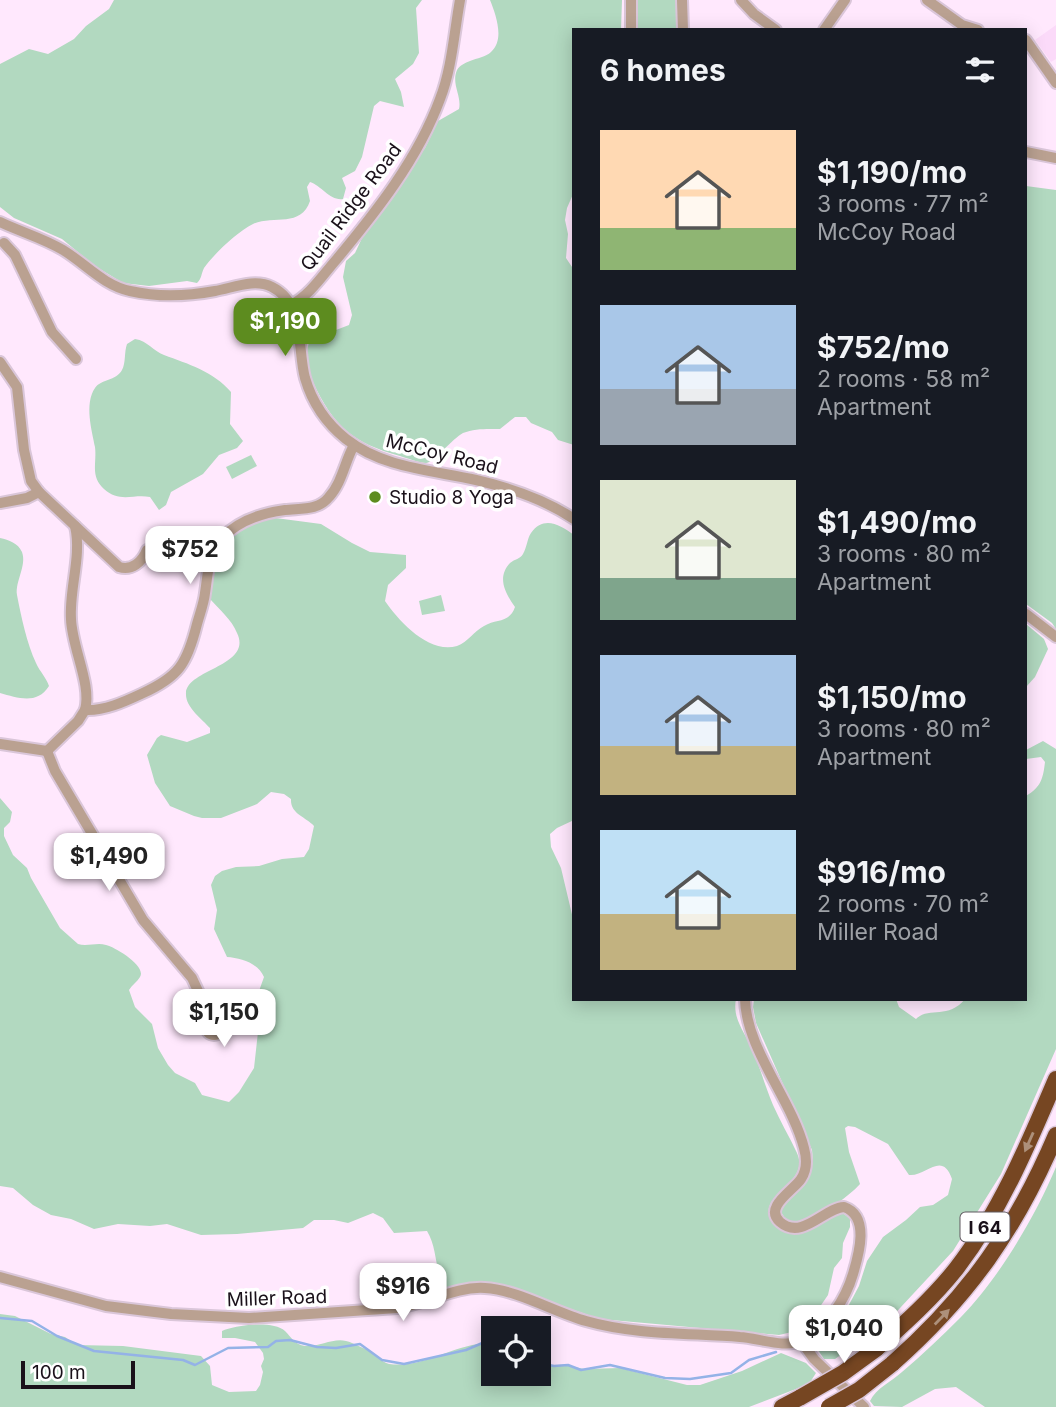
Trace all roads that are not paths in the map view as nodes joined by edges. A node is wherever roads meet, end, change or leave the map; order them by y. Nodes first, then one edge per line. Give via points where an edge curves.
1 (460, 0) edge
2 (631, 0) edge
3 (682, 0) edge
4 (741, 0) edge
5 (845, 0) edge
6 (927, 0) edge
7 (631, 28) edge
8 (683, 28) edge
9 (773, 28) edge
10 (825, 28) edge
11 (972, 28) edge
12 (1027, 41) edge
13 (1056, 83) edge
14 (1027, 152) edge
15 (1056, 158) edge
16 (4, 224) edge
17 (2, 247) edge
18 (291, 305) junction
19 (76, 359) dead end
20 (0, 362) edge
21 (354, 444) junction
22 (39, 492) junction
23 (0, 503) edge
24 (572, 518) edge
25 (75, 526) junction
26 (147, 551) dead end
27 (1027, 615) edge
28 (1056, 637) edge
29 (85, 710) junction
30 (0, 744) edge
31 (47, 751) junction
32 (745, 1001) edge
33 (211, 1019) dead end
34 (1056, 1079) edge
35 (1056, 1135) edge
36 (0, 1277) edge
37 (801, 1341) junction
38 (782, 1407) edge
39 (830, 1407) edge
40 (864, 1407) edge

1 - 18 street, Quail Ridge Road via 445,86 424,136 354,239
2 - 7 street
3 - 8 street
4 - 9 street
5 - 10 street
6 - 11 street
12 - 13 street
14 - 15 street
16 - 17 street
16 - 18 street via 52,244 105,282 129,291 177,295 256,283 272,287
17 - 19 street via 15,254 52,332
18 - 21 street, McCoy Road via 311,394 326,418
20 - 22 street via 17,387 26,464
21 - 24 street, McCoy Road via 398,464 513,490
21 - 29 street via 336,488 321,505 251,519 219,541 190,651 179,671 129,700
22 - 23 street
22 - 25 street
25 - 26 street via 123,568 140,562
25 - 29 street via 70,616 87,690
27 - 28 street
29 - 31 street
30 - 31 street
31 - 33 street via 143,920 187,971
32 - 37 street via 751,1028 806,1157 802,1177 778,1203 778,1219 801,1226 844,1207 853,1211 859,1224 858,1252 846,1292 824,1322
34 -> 38 highway, I 64, bridge via 1010,1182 976,1241 932,1296 876,1349
39 -> 35 highway, I 64, bridge via 892,1364 942,1318 981,1272 1017,1214
36 - 37 street, Miller Road via 106,1307 225,1318 397,1308 461,1290 487,1288 608,1327
37 - 40 street

